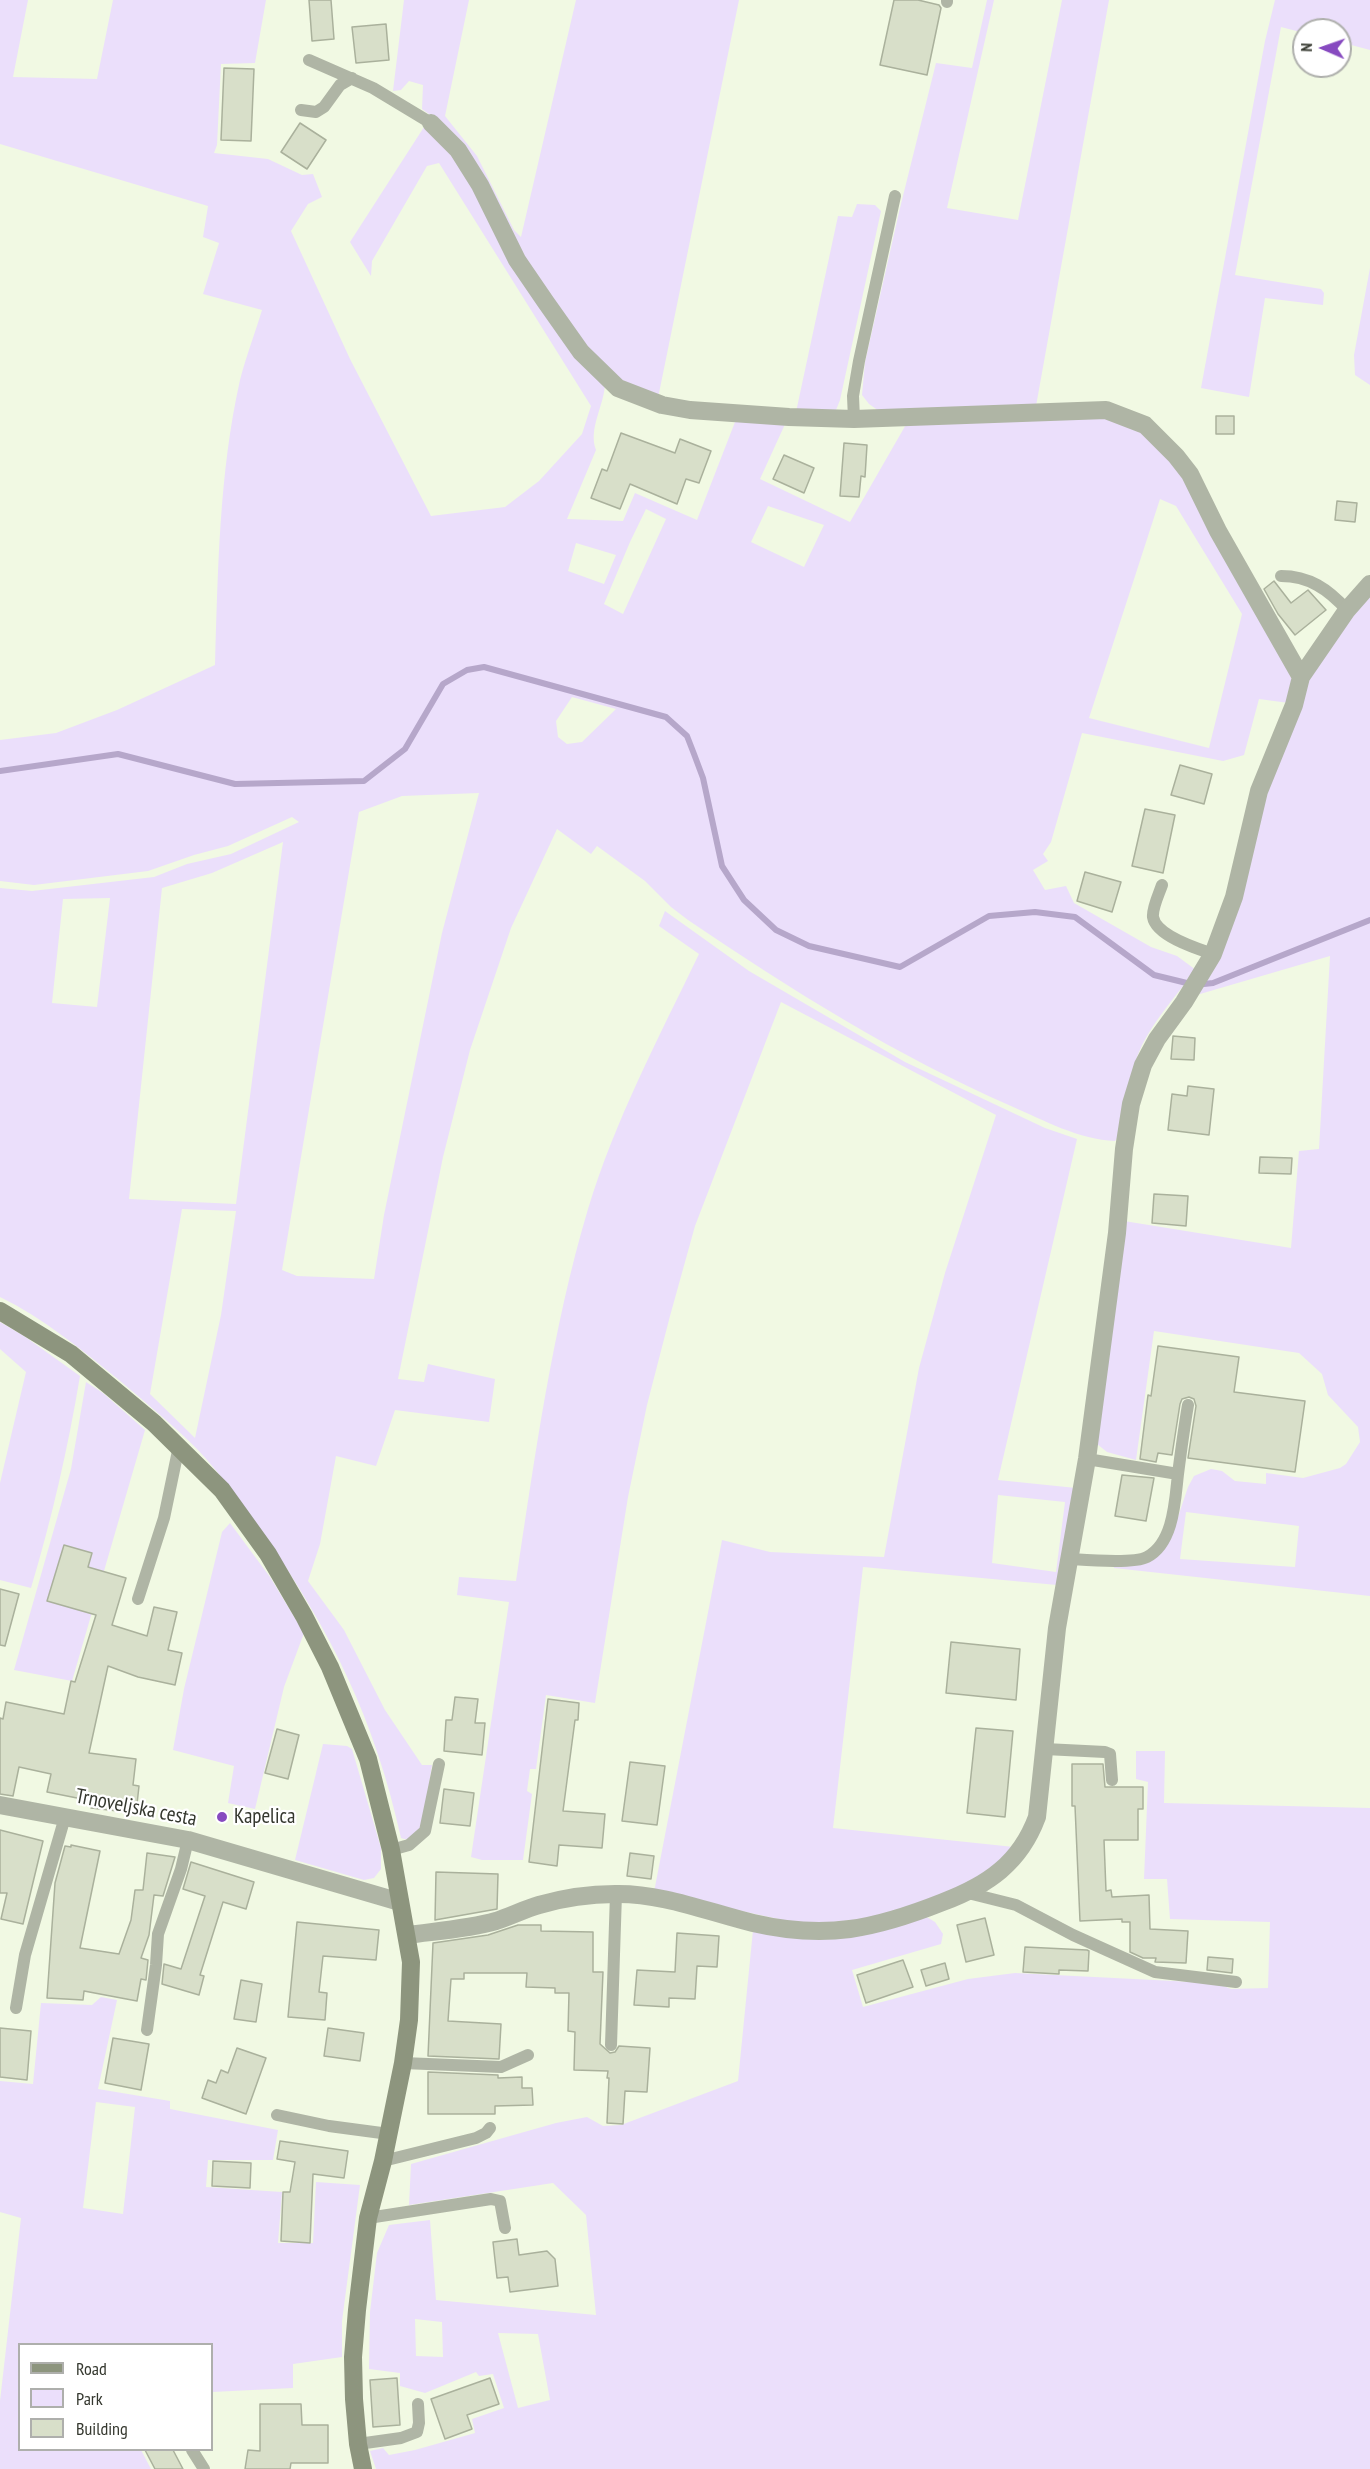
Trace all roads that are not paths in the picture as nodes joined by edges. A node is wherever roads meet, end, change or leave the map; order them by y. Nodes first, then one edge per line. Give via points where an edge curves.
1 (309, 60) dead end
2 (352, 78) junction
3 (301, 110) dead end
4 (431, 123) joint
5 (894, 196) dead end
6 (854, 418) junction
7 (1281, 576) dead end
8 (1370, 584) edge
9 (1347, 610) junction
10 (1301, 677) junction
11 (1162, 885) dead end
12 (1214, 954) junction
13 (0, 1311) edge
14 (1188, 1405) dead end
15 (179, 1446) junction
16 (1087, 1459) junction
17 (1178, 1474) junction
18 (1070, 1559) junction
19 (138, 1599) dead end
20 (1045, 1749) junction
21 (439, 1764) dead end
22 (1112, 1780) dead end
23 (0, 1805) edge
24 (66, 1817) junction
25 (188, 1840) junction
26 (391, 1850) junction
27 (968, 1893) junction
28 (616, 1894) junction
29 (400, 1902) junction
30 (407, 1935) junction
31 (1236, 1982) dead end
32 (16, 2008) dead end
33 (147, 2030) dead end
34 (611, 2045) dead end
35 (528, 2055) dead end
36 (403, 2063) junction
37 (277, 2115) dead end
38 (490, 2128) dead end
39 (389, 2134) junction
40 (383, 2161) junction
41 (368, 2218) junction
42 (505, 2228) dead end
43 (418, 2404) dead end
44 (358, 2444) junction
45 (193, 2451) edge
46 (204, 2469) edge
47 (363, 2469) edge

1 - 2 lane
2 - 3 lane via 340,85 324,107 316,112
2 - 4 lane
4 - 6 street via 458,150 518,260 581,352 618,388 662,405 690,410
5 - 6 lane via 855,384
6 - 10 street via 1080,409 1106,410 1145,425 1190,474
7 - 9 lane via 1296,576 1319,585
8 - 9 street
9 - 10 street
10 - 12 street via 1294,705 1258,792 1234,897
11 - 12 lane via 1153,917 1158,927
12 - 16 street via 1156,1039 1131,1104
13 - 15 street via 71,1354
14 - 17 lane
15 - 19 lane via 164,1518
15 - 26 street via 222,1490 268,1554 304,1616 330,1666 368,1759
16 - 17 lane
16 - 18 street
17 - 18 lane via 1169,1531 1147,1558
18 - 20 street via 1057,1628
20 - 22 lane via 1110,1754
20 - 27 street via 1037,1817 1028,1840 1015,1857
21 - 26 lane via 425,1832 409,1845
23 - 24 street, Trnoveljska cesta
24 - 25 street, Trnoveljska cesta
24 - 32 lane via 28,1945
25 - 29 street, Trnoveljska cesta
25 - 33 lane via 158,1934
26 - 29 street
27 - 28 street via 883,1923 834,1932 755,1923 650,1896
27 - 31 lane via 1016,1905 1155,1972
28 - 30 street via 572,1898 538,1905 495,1921
28 - 34 lane
29 - 30 street
30 - 36 street via 411,1962
35 - 36 lane via 501,2067
36 - 39 street
37 - 39 lane via 328,2127
38 - 40 lane via 476,2138
39 - 40 street
40 - 41 street
41 - 42 lane via 491,2199 500,2201
41 - 44 street via 353,2357
43 - 44 lane via 417,2432
44 - 47 street
45 - 46 lane

